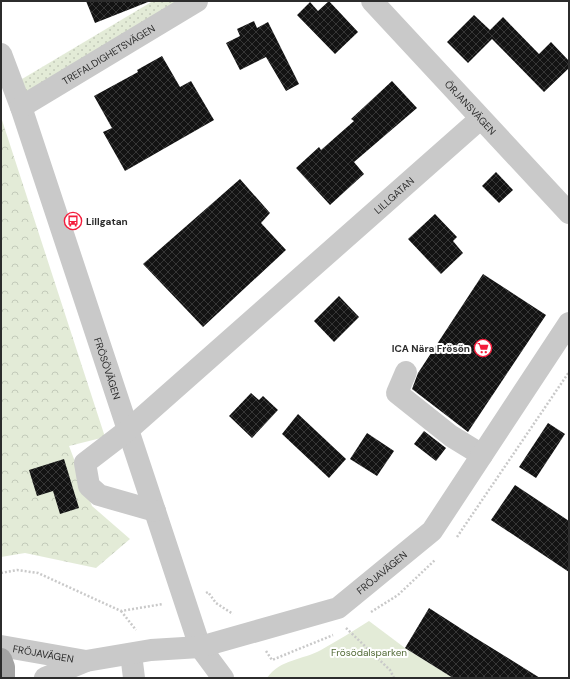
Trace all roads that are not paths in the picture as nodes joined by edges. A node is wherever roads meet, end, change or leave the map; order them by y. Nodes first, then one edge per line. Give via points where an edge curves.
1 (196, 1) edge
2 (372, 1) edge
3 (1, 54) edge
4 (21, 108) junction
5 (480, 120) junction
6 (569, 213) edge
7 (569, 323) edge
8 (406, 372) dead end
9 (128, 430) junction
10 (482, 455) junction
11 (155, 511) junction
12 (1, 646) edge
13 (200, 647) junction
14 (131, 654) junction
15 (1, 659) edge
16 (86, 661) junction
17 (4, 678) edge
18 (45, 678) edge
19 (134, 678) edge
20 (223, 678) edge

1 - 4 street, TREFALDIGHETSVÄGEN
2 - 5 street, ÖRJANSVÄGEN
3 - 4 street, FRÖSÖVÄGEN
4 - 9 street, FRÖSÖVÄGEN
5 - 6 street, ÖRJANSVÄGEN
5 - 9 street, LILLGATAN
7 - 10 street, FRÖJAVÄGEN
8 - 10 street via 396,393 451,436
9 - 11 street, FRÖSÖVÄGEN
9 - 11 street, LILLGATAN via 85,463 89,486 99,495
10 - 13 street, FRÖJAVÄGEN via 432,531 338,608
11 - 13 street, FRÖSÖVÄGEN
12 - 16 street, FRÖJAVÄGEN
13 - 14 street, FRÖJAVÄGEN
13 - 20 street, FRÖSÖVÄGEN
14 - 16 street, FRÖJAVÄGEN
14 - 19 street
15 - 17 main road
16 - 18 street, FRÖJAVÄGEN

